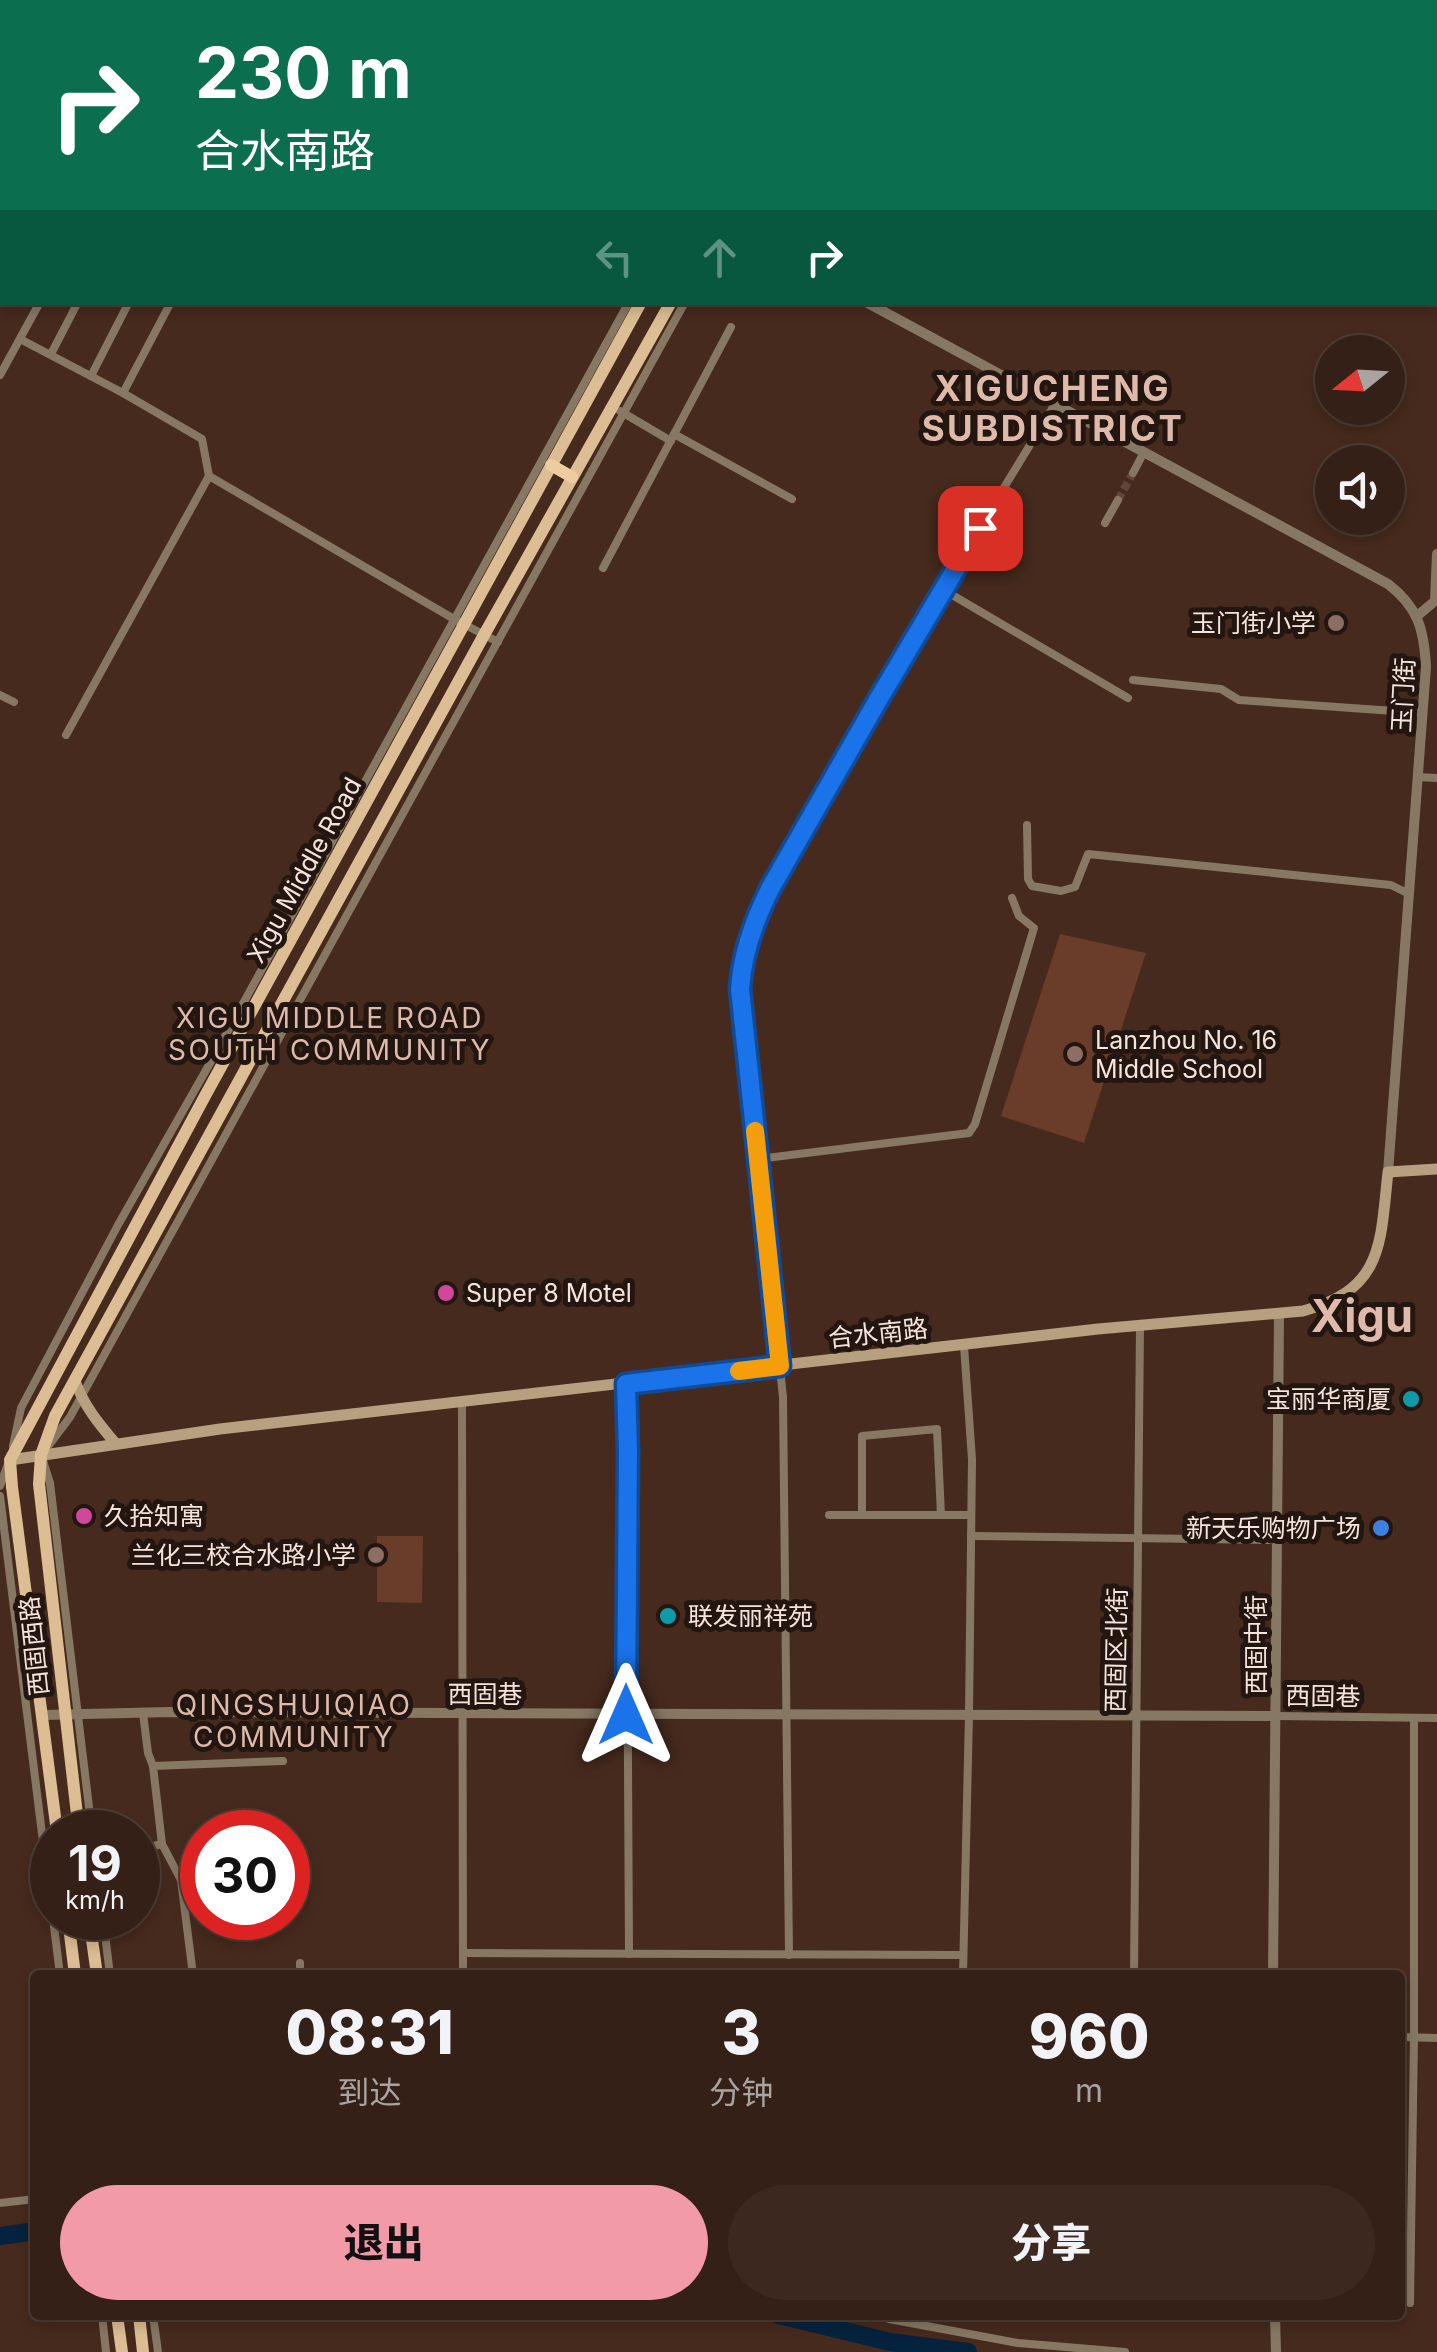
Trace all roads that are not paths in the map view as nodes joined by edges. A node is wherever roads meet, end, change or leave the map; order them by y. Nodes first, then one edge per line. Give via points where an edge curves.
1 (36, 305) edge
2 (76, 305) edge
3 (128, 305) edge
4 (169, 305) edge
5 (627, 305) edge
6 (639, 305) edge
7 (670, 305) edge
8 (683, 305) edge
9 (872, 305) edge
10 (731, 328) dead end
11 (20, 338) junction
12 (50, 354) junction
13 (0, 375) edge
14 (91, 376) junction
15 (123, 393) junction
16 (1054, 404) junction
17 (617, 410) junction
18 (672, 438) junction
19 (1144, 452) junction
20 (551, 465) junction
21 (1133, 473) tunnel mouth
22 (209, 476) junction
23 (572, 477) junction
24 (792, 499) dead end
25 (1118, 500) tunnel mouth
26 (1106, 523) dead end
27 (1437, 554) edge
28 (603, 568) dead end
29 (942, 589) junction
30 (1417, 616) junction
31 (459, 622) junction
32 (491, 638) junction
33 (1133, 680) dead end
34 (0, 694) edge
35 (1128, 698) dead end
36 (14, 702) dead end
37 (1422, 713) junction
38 (66, 735) dead end
39 (1418, 777) junction
40 (1437, 778) edge
41 (1027, 826) dead end
42 (1409, 894) junction
43 (1012, 898) dead end
44 (205, 1096) junction
45 (225, 1106) junction
46 (758, 1159) junction
47 (1437, 1170) edge
48 (1388, 1172) junction
49 (1279, 1315) junction
50 (1140, 1325) junction
51 (964, 1346) junction
52 (780, 1366) junction
53 (75, 1381) junction
54 (626, 1384) junction
55 (81, 1398) junction
56 (462, 1402) junction
57 (116, 1444) junction
58 (41, 1455) junction
59 (5, 1460) edge
60 (0, 1486) edge
61 (0, 1496) edge
62 (829, 1515) dead end
63 (862, 1515) junction
64 (941, 1515) junction
65 (971, 1516) junction
66 (971, 1536) junction
67 (1138, 1538) junction
68 (1277, 1540) junction
69 (143, 1712) junction
70 (71, 1713) junction
71 (462, 1714) junction
72 (43, 1715) junction
73 (626, 1715) junction
74 (787, 1715) junction
75 (969, 1715) junction
76 (1135, 1715) junction
77 (1276, 1716) junction
78 (1414, 1718) junction
79 (1437, 1718) edge
80 (283, 1761) dead end
81 (153, 1766) junction
82 (40, 1810) edge
83 (54, 1810) edge
84 (78, 1810) edge
85 (88, 1810) edge
86 (162, 1844) joint
87 (56, 1940) edge
88 (71, 1940) edge
89 (92, 1940) edge
90 (106, 1940) edge
91 (464, 1953) junction
92 (628, 1954) junction
93 (789, 1955) junction
94 (962, 1955) junction
95 (300, 1962) dead end
96 (59, 1970) edge
97 (74, 1970) edge
98 (95, 1970) edge
99 (109, 1970) edge
100 (192, 1970) edge
101 (300, 1970) edge
102 (463, 1970) edge
103 (963, 1970) edge
104 (1134, 1970) edge
105 (1273, 1970) edge
106 (1405, 2037) edge
107 (1414, 2038) junction
108 (1437, 2038) edge
109 (30, 2200) edge
110 (0, 2203) edge
111 (1410, 2304) dead end
112 (103, 2320) edge
113 (118, 2320) edge
114 (140, 2320) edge
115 (154, 2320) edge
116 (889, 2320) dead end
117 (1275, 2320) edge
118 (106, 2352) edge
119 (122, 2352) edge
120 (143, 2352) edge
121 (158, 2352) edge
122 (1125, 2352) edge
123 (1276, 2352) edge

1 - 11 street
2 - 12 street
3 - 14 street
4 - 15 street
5 - 31 street
6 - 20 main road, Xigu Middle Road
7 - 17 main road, Xigu Middle Road
8 - 17 street
9 - 16 street
10 - 18 street
11 - 12 street
11 - 13 street
12 - 14 street
14 - 15 street
15 - 22 street via 202,439
16 - 19 street
16 - 29 street
17 - 18 street
17 - 23 main road, Xigu Middle Road
17 - 32 street
18 - 24 street
18 - 28 street
19 - 21 street
19 - 30 street via 1388,584
20 - 23 highway
20 - 31 main road, Xigu Middle Road
22 - 31 street
22 - 38 street
23 - 32 main road, Xigu Middle Road
25 - 26 street
27 - 30 street via 1435,601
29 - 35 street
29 - 46 street via 751,932 740,989
30 - 37 street, 玉门街 via 1425,646
31 - 32 street
31 - 44 main road, Xigu Middle Road
31 - 59 street via 118,1226 20,1411
32 - 45 main road, Xigu Middle Road
32 - 55 street
33 - 37 street via 1221,689 1239,700
34 - 36 street
37 - 39 street, 玉门街
39 - 40 street
39 - 42 street, 玉门街
41 - 42 street via 1028,879 1032,886 1062,892 1075,887 1088,854 1391,885
42 - 48 street, 玉门街
43 - 46 street via 1034,928 969,1133
44 - 45 main road
44 - 59 main road, Xigu Middle Road
45 - 53 main road, Xigu Middle Road
46 - 52 street
47 - 48 main road
48 - 49 main road, 合水南路 via 1377,1254 1366,1274 1334,1301
49 - 50 main road, 合水南路
49 - 68 street, 西固中街
50 - 51 main road, 合水南路
50 - 67 street, 西固区北街
51 - 52 main road, 合水南路
51 - 65 street
52 - 54 main road, 合水南路
52 - 74 street
53 - 55 main road
53 - 58 main road, Xigu Middle Road
54 - 56 main road, 合水南路
54 - 73 street
55 - 57 main road
55 - 58 street
56 - 57 main road, 合水南路
56 - 71 street
57 - 58 main road, 合水南路
58 - 59 main road, 合水南路
58 - 70 main road, 西固西路
59 - 60 street
59 - 72 main road, 西固西路
61 - 82 street
62 - 63 street
63 - 64 street
63 - 64 street via 862,1436 937,1430
64 - 65 street
65 - 66 street
66 - 67 street
66 - 75 street
67 - 68 street
67 - 76 street, 西固区北街
68 - 77 street, 西固中街
69 - 70 street, 西固巷
69 - 71 street, 西固巷
69 - 81 street
70 - 72 street, 西固巷
70 - 84 main road, 西固西路
70 - 85 street
71 - 73 street, 西固巷
71 - 91 street
72 - 83 main road, 西固西路
73 - 74 street, 西固巷
73 - 92 street
74 - 75 street, 西固巷
74 - 93 street
75 - 76 street, 西固巷
75 - 94 street
76 - 77 street, 西固巷
76 - 104 street, 西固区北街
77 - 78 street, 西固巷
77 - 105 street, 西固中街
78 - 79 street, 西固巷
78 - 107 street
80 - 81 street
81 - 86 street
86 - 100 street via 180,1880
87 - 96 street
88 - 97 main road
89 - 98 main road
90 - 99 street
91 - 92 street
91 - 102 street
92 - 93 street
93 - 94 street
94 - 103 street
95 - 101 street
106 - 107 street
107 - 108 street
107 - 111 street
109 - 110 street
112 - 118 street
113 - 119 main road
114 - 120 main road
115 - 121 street
116 - 122 street
117 - 123 street

